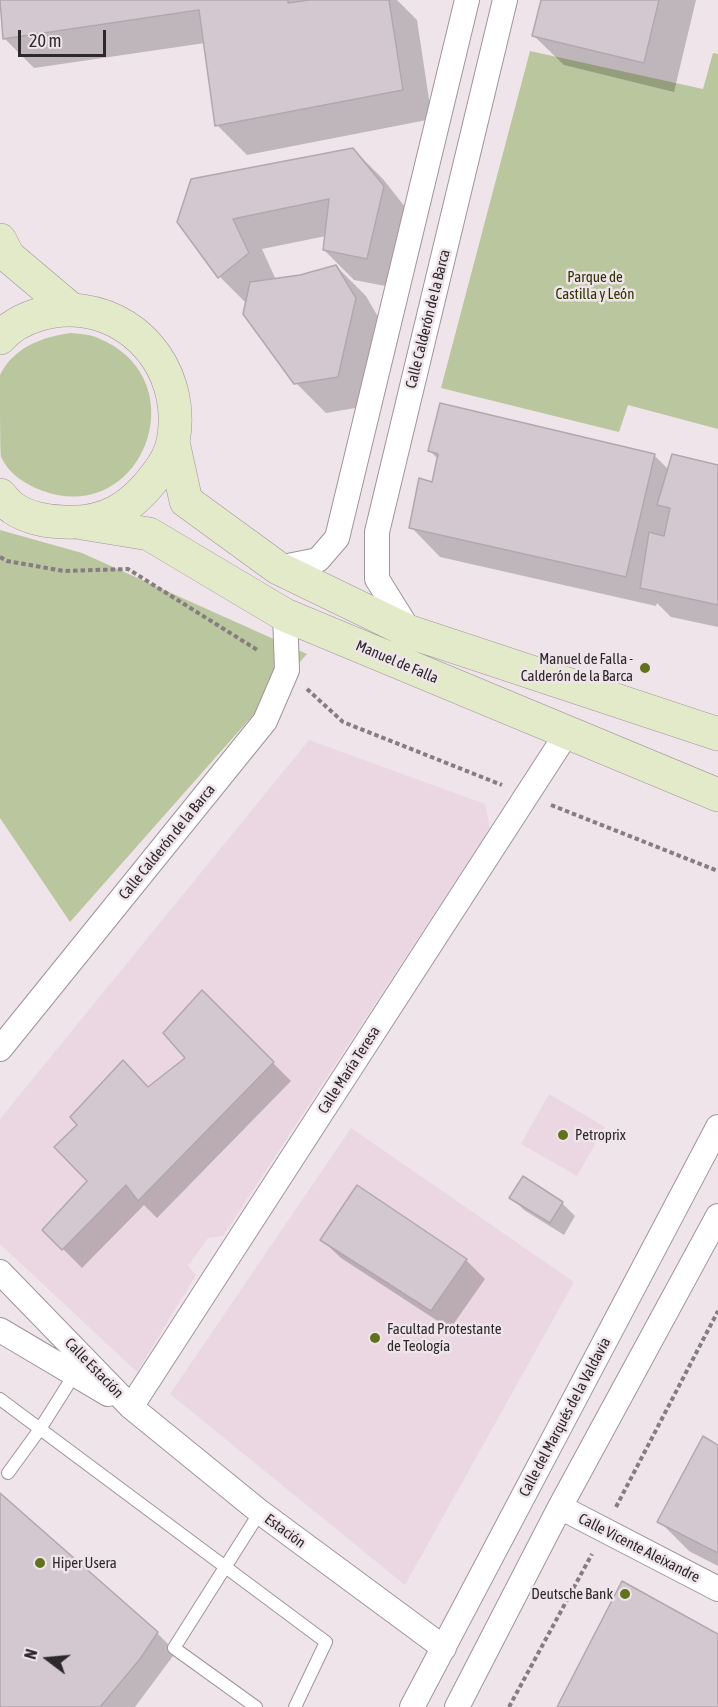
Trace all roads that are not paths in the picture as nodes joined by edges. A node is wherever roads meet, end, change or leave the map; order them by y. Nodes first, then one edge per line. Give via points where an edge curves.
1 (467, 0) edge
2 (506, 0) edge
3 (0, 240) edge
4 (72, 309) junction
5 (0, 338) edge
6 (173, 442) junction
7 (0, 495) edge
8 (82, 523) junction
9 (278, 568) junction
10 (285, 615) junction
11 (410, 632) junction
12 (567, 733) junction
13 (718, 734) edge
14 (718, 795) edge
15 (0, 1049) edge
16 (718, 1126) edge
17 (718, 1216) edge
18 (0, 1272) edge
19 (0, 1330) edge
20 (74, 1375) junction
21 (0, 1399) edge
22 (131, 1407) junction
23 (40, 1429) junction
24 (8, 1473) dead end
25 (560, 1507) junction
26 (260, 1512) junction
27 (225, 1567) junction
28 (718, 1589) edge
29 (444, 1647) junction
30 (256, 1707) edge
31 (295, 1707) edge
32 (412, 1707) edge
33 (457, 1707) edge

1 - 9 street via 337,538 318,560
2 - 11 street, Calle Calderón de la Barca via 377,531 377,579
3 - 4 main road via 8,256
4 - 5 main road via 35,315 8,329
4 - 6 main road via 99,313 132,330 151,347 169,380 175,405
6 - 8 main road via 165,464 143,494 118,512
6 - 9 main road via 186,501
7 - 8 main road via 13,508 47,522
8 - 10 main road, Manuel de Falla via 149,534
9 - 11 main road
10 - 12 main road, Manuel de Falla
10 - 15 street, Calle Calderón de la Barca via 287,670 266,721
11 - 13 main road
12 - 14 main road, Manuel de Falla
12 - 22 street, Calle María Teresa
16 - 29 street, Calle del Marqués de la Valdavia
17 - 25 street
18 - 22 street, Calle Estación
19 - 20 street, Calle Estación
20 - 22 street, Calle Estación
20 - 23 lane
21 - 23 lane
22 - 26 street, Estación
23 - 24 lane
23 - 27 lane
25 - 28 street, Calle Vicente Aleixandre
25 - 33 street
26 - 27 lane
26 - 29 street, Estación
27 - 30 lane via 174,1648
27 - 31 lane via 326,1642
29 - 32 street, Calle del Marqués de la Valdavia

